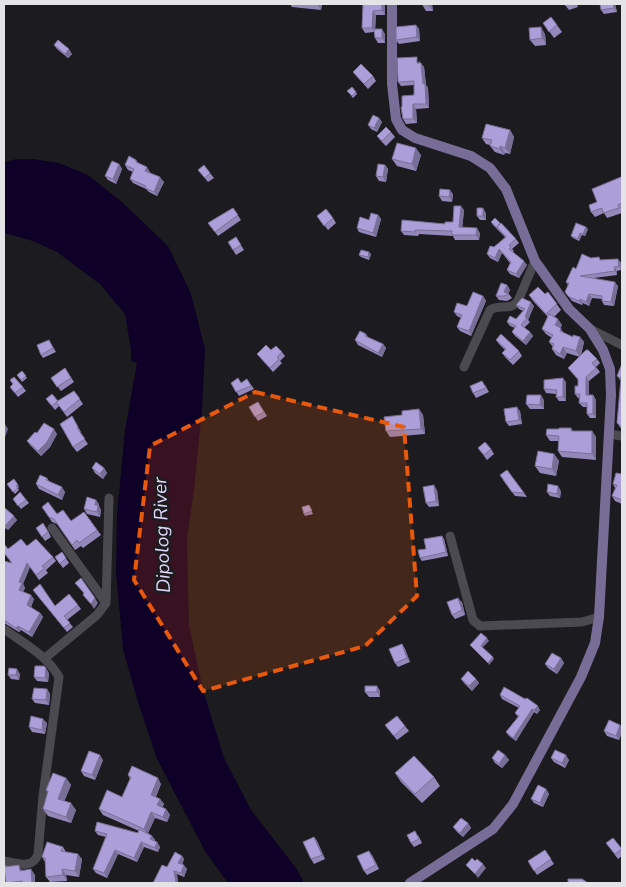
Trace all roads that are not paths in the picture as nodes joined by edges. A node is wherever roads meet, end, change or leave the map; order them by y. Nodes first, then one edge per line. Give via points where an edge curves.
1 (392, 4) edge
2 (535, 261) junction
3 (590, 329) junction
4 (622, 345) edge
5 (464, 367) dead end
6 (609, 434) junction
7 (622, 436) edge
8 (109, 498) dead end
9 (52, 528) dead end
10 (450, 536) dead end
11 (106, 603) junction
12 (599, 616) junction
13 (4, 629) edge
14 (45, 658) junction
15 (4, 862) edge
16 (410, 883) edge

1 - 2 main road via 392,84 396,119 402,130 415,138 471,156 490,168 506,189
2 - 3 main road via 569,308
2 - 5 street via 514,306 490,310
3 - 4 street
3 - 6 main road via 610,369
6 - 7 street
6 - 12 main road
8 - 11 street
9 - 11 street
10 - 12 street via 473,620 480,626 582,622
11 - 14 street
12 - 16 main road via 595,643 581,677 512,804 493,829
13 - 14 street
14 - 15 street via 59,677 37,860 29,864

